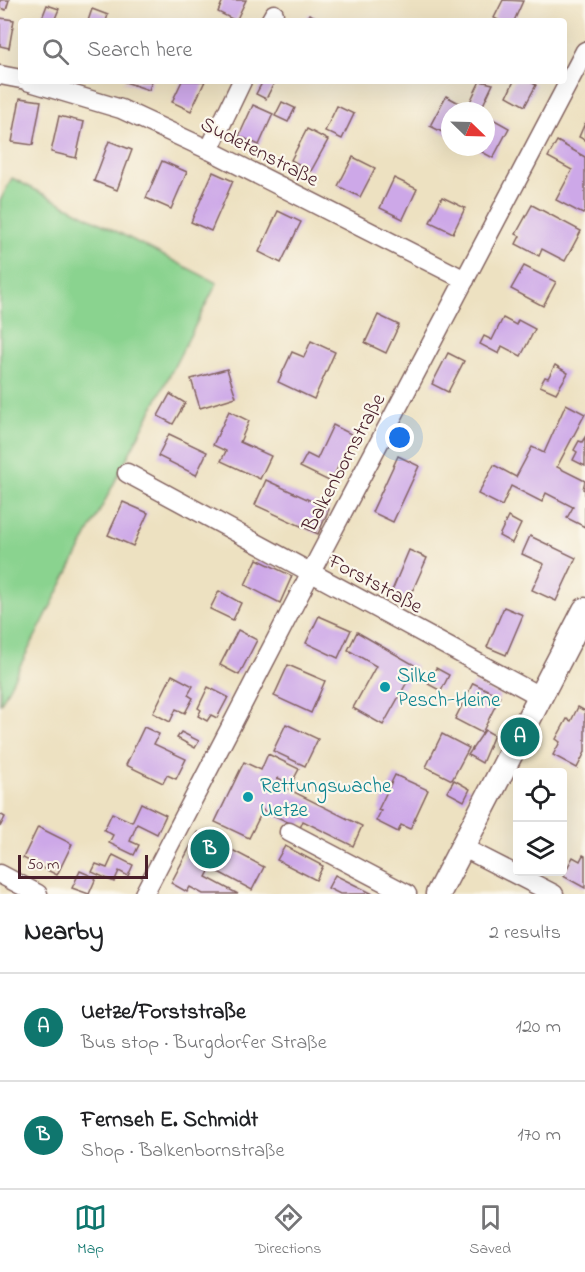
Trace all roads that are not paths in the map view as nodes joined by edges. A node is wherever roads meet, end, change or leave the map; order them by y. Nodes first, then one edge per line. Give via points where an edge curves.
1 (585, 51) edge
2 (0, 75) edge
3 (18, 78) edge
4 (37, 84) edge
5 (241, 84) edge
6 (209, 150) junction
7 (465, 280) junction
8 (127, 473) dead end
9 (310, 573) junction
10 (585, 610) edge
11 (541, 696) junction
12 (289, 832) dead end
13 (462, 848) junction
14 (0, 874) edge
15 (38, 894) edge
16 (144, 894) edge
17 (407, 894) edge
18 (438, 894) edge
19 (554, 894) edge

1 - 7 street, Balkenbornstraße
2 - 3 street
4 - 6 street, Sudetenstraße via 121,110
5 - 6 street
6 - 7 street, Sudetenstraße
7 - 9 street, Balkenbornstraße
8 - 9 street, Forststraße
9 - 11 street, Forststraße
9 - 16 street, Balkenbornstraße
10 - 11 main road
11 - 13 main road
12 - 17 street
13 - 18 main road
13 - 19 street
14 - 15 street

